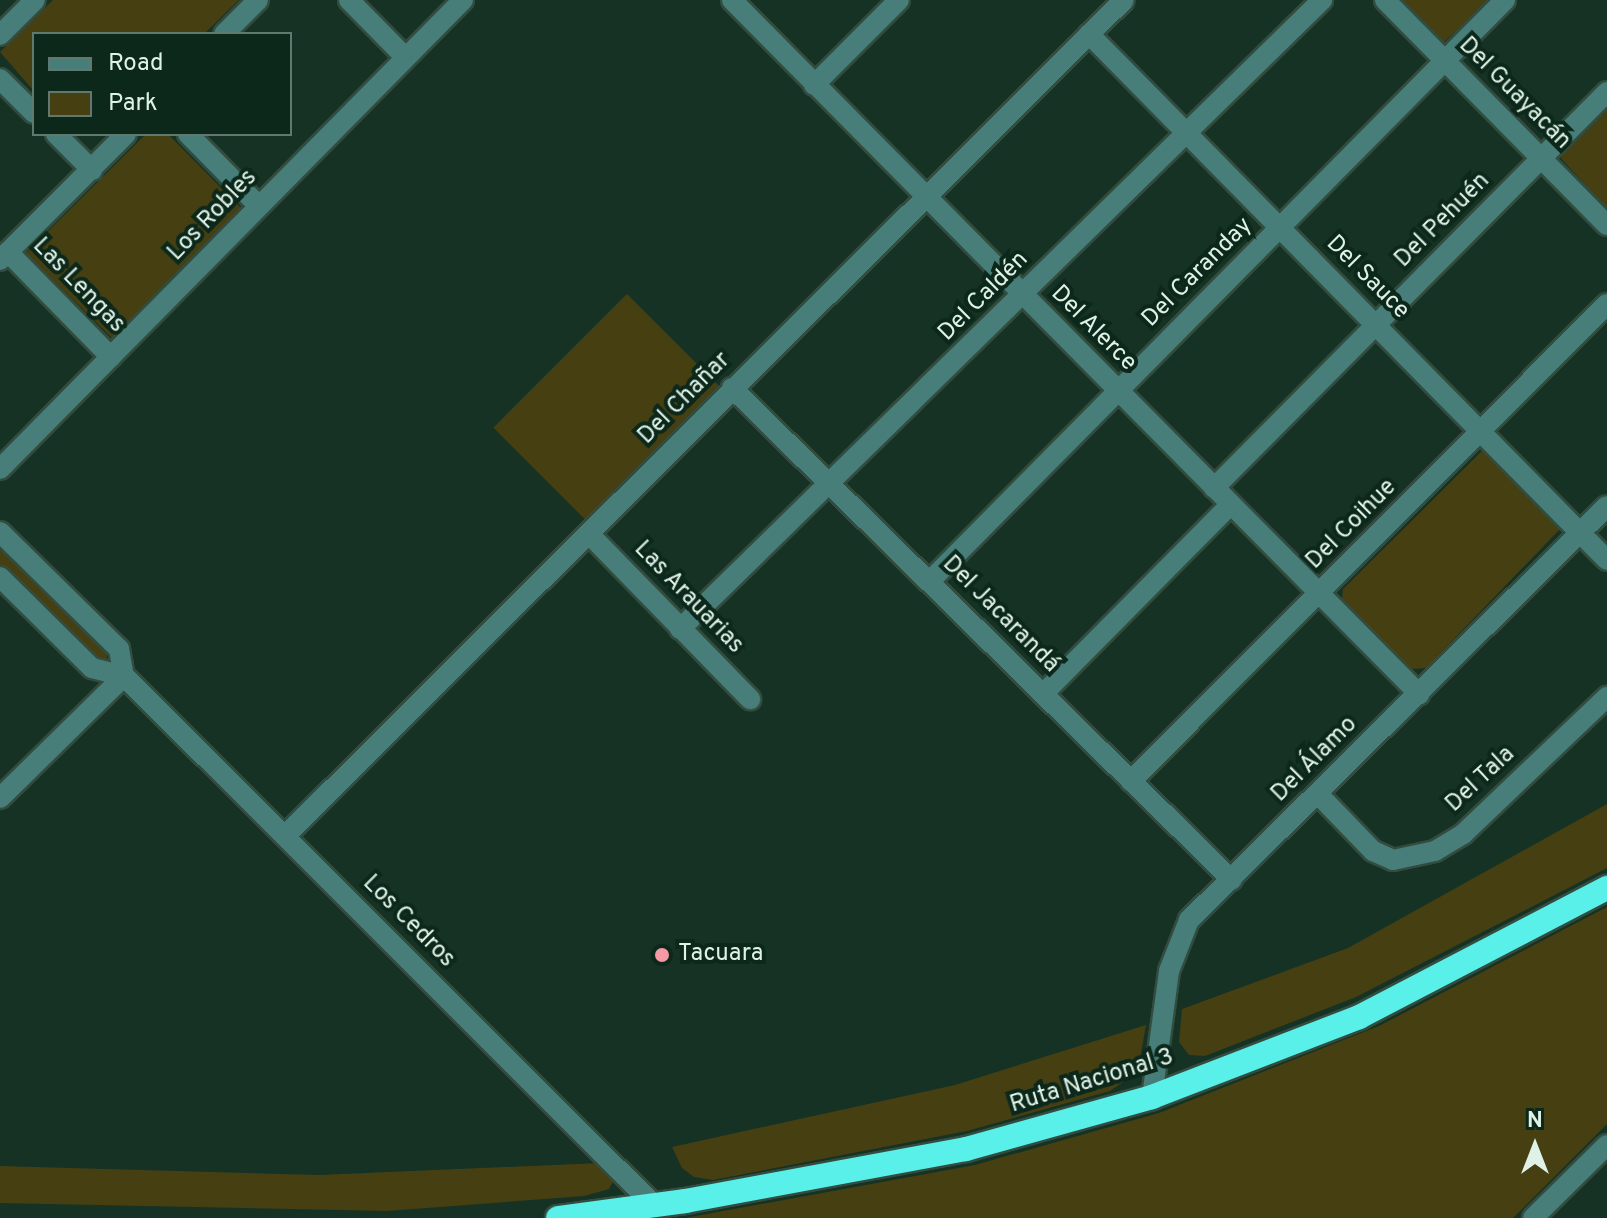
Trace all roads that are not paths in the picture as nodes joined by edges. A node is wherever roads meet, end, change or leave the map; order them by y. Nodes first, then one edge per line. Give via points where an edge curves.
1 (35, 0) edge
2 (258, 0) edge
3 (349, 0) edge
4 (463, 0) edge
5 (732, 0) edge
6 (899, 0) edge
7 (1124, 0) edge
8 (1322, 0) edge
9 (1385, 0) edge
10 (1505, 0) edge
11 (226, 32) edge
12 (1089, 34) junction
13 (0, 35) edge
14 (405, 57) junction
15 (1445, 61) junction
16 (0, 79) edge
17 (814, 85) junction
18 (1607, 92) edge
19 (32, 111) edge
20 (1187, 133) junction
21 (58, 136) edge
22 (124, 136) edge
23 (190, 136) edge
24 (1541, 159) junction
25 (92, 170) junction
26 (925, 197) junction
27 (259, 206) junction
28 (1607, 225) edge
29 (1280, 227) junction
30 (4, 256) edge
31 (1022, 295) junction
32 (1607, 304) edge
33 (1377, 324) junction
34 (111, 357) junction
35 (732, 388) junction
36 (1118, 391) junction
37 (1483, 432) junction
38 (0, 469) edge
39 (830, 485) junction
40 (1214, 488) junction
41 (1230, 505) junction
42 (1607, 506) edge
43 (0, 532) edge
44 (1581, 533) junction
45 (589, 534) junction
46 (1607, 560) edge
47 (0, 577) edge
48 (929, 582) junction
49 (1319, 595) junction
50 (680, 629) junction
51 (124, 676) junction
52 (1043, 694) junction
53 (1419, 694) junction
54 (1607, 697) edge
55 (750, 699) dead end
56 (1131, 781) junction
57 (1318, 794) junction
58 (0, 798) edge
59 (285, 836) junction
60 (1232, 880) junction
61 (1607, 888) edge
62 (1152, 1097) junction
63 (1607, 1145) edge
64 (654, 1205) junction
65 (558, 1218) edge
66 (1533, 1218) edge

1 - 13 street
2 - 11 street
3 - 14 street
4 - 14 street, Los Robles
5 - 17 street, Del Alerce
6 - 17 street
7 - 12 street, Del Chañar
8 - 20 street, Del Caldén
9 - 15 street, Del Guayacán
10 - 15 street, Del Caranday
12 - 20 street, Del Sauce
12 - 26 street, Del Chañar
14 - 27 street, Los Robles
15 - 24 street, Del Guayacán
15 - 29 street, Del Caranday
16 - 19 street
17 - 26 street, Del Alerce
18 - 24 street, Del Pehuén
20 - 29 street, Del Sauce
20 - 31 street, Del Caldén
21 - 25 street
22 - 25 street
23 - 27 street
24 - 28 street, Del Guayacán
24 - 33 street, Del Pehuén
25 - 30 street
26 - 31 street, Del Alerce
26 - 35 street, Del Chañar
27 - 34 street, Los Robles
29 - 33 street, Del Sauce
29 - 36 street, Del Caranday
30 - 34 street, Las Lengas
31 - 36 street, Del Alerce
31 - 39 street, Del Caldén
32 - 37 street, Del Coihue
33 - 37 street, Del Sauce
33 - 40 street, Del Pehuén
34 - 38 street, Los Robles
35 - 39 street, Del Jacarandá
35 - 45 street, Del Chañar
36 - 40 street, Del Alerce
36 - 48 street, Del Caranday
37 - 44 street, Del Sauce
37 - 49 street, Del Coihue
39 - 48 street, Del Jacarandá
39 - 50 street, Del Caldén
40 - 41 street, Del Alerce
41 - 49 street, Del Alerce
41 - 52 street
42 - 44 street, Del Álamo
43 - 51 street, Los Cedros via 119,649
44 - 46 street, Del Sauce
44 - 53 street, Del Álamo
45 - 50 street, Las Arauarias
45 - 59 street, Del Chañar
47 - 51 street, Los Cedros via 92,668
48 - 52 street, Del Jacarandá
49 - 53 street, Del Alerce
49 - 56 street, Del Coihue
50 - 55 street, Las Arauarias
51 - 58 street
51 - 59 street, Los Cedros
52 - 56 street, Del Jacarandá
53 - 57 street, Del Álamo
54 - 57 street, Del Tala via 1463,834 1414,858 1393,860 1373,851
56 - 60 street, Del Jacarandá
57 - 60 street, Del Álamo
59 - 64 street, Los Cedros
60 - 62 street, Del Álamo via 1189,920 1175,944
61 - 62 highway, Ruta Nacional 3 via 1359,1017
62 - 64 highway, Ruta Nacional 3 via 966,1149
63 - 66 street
64 - 65 highway, Ruta Nacional 3

